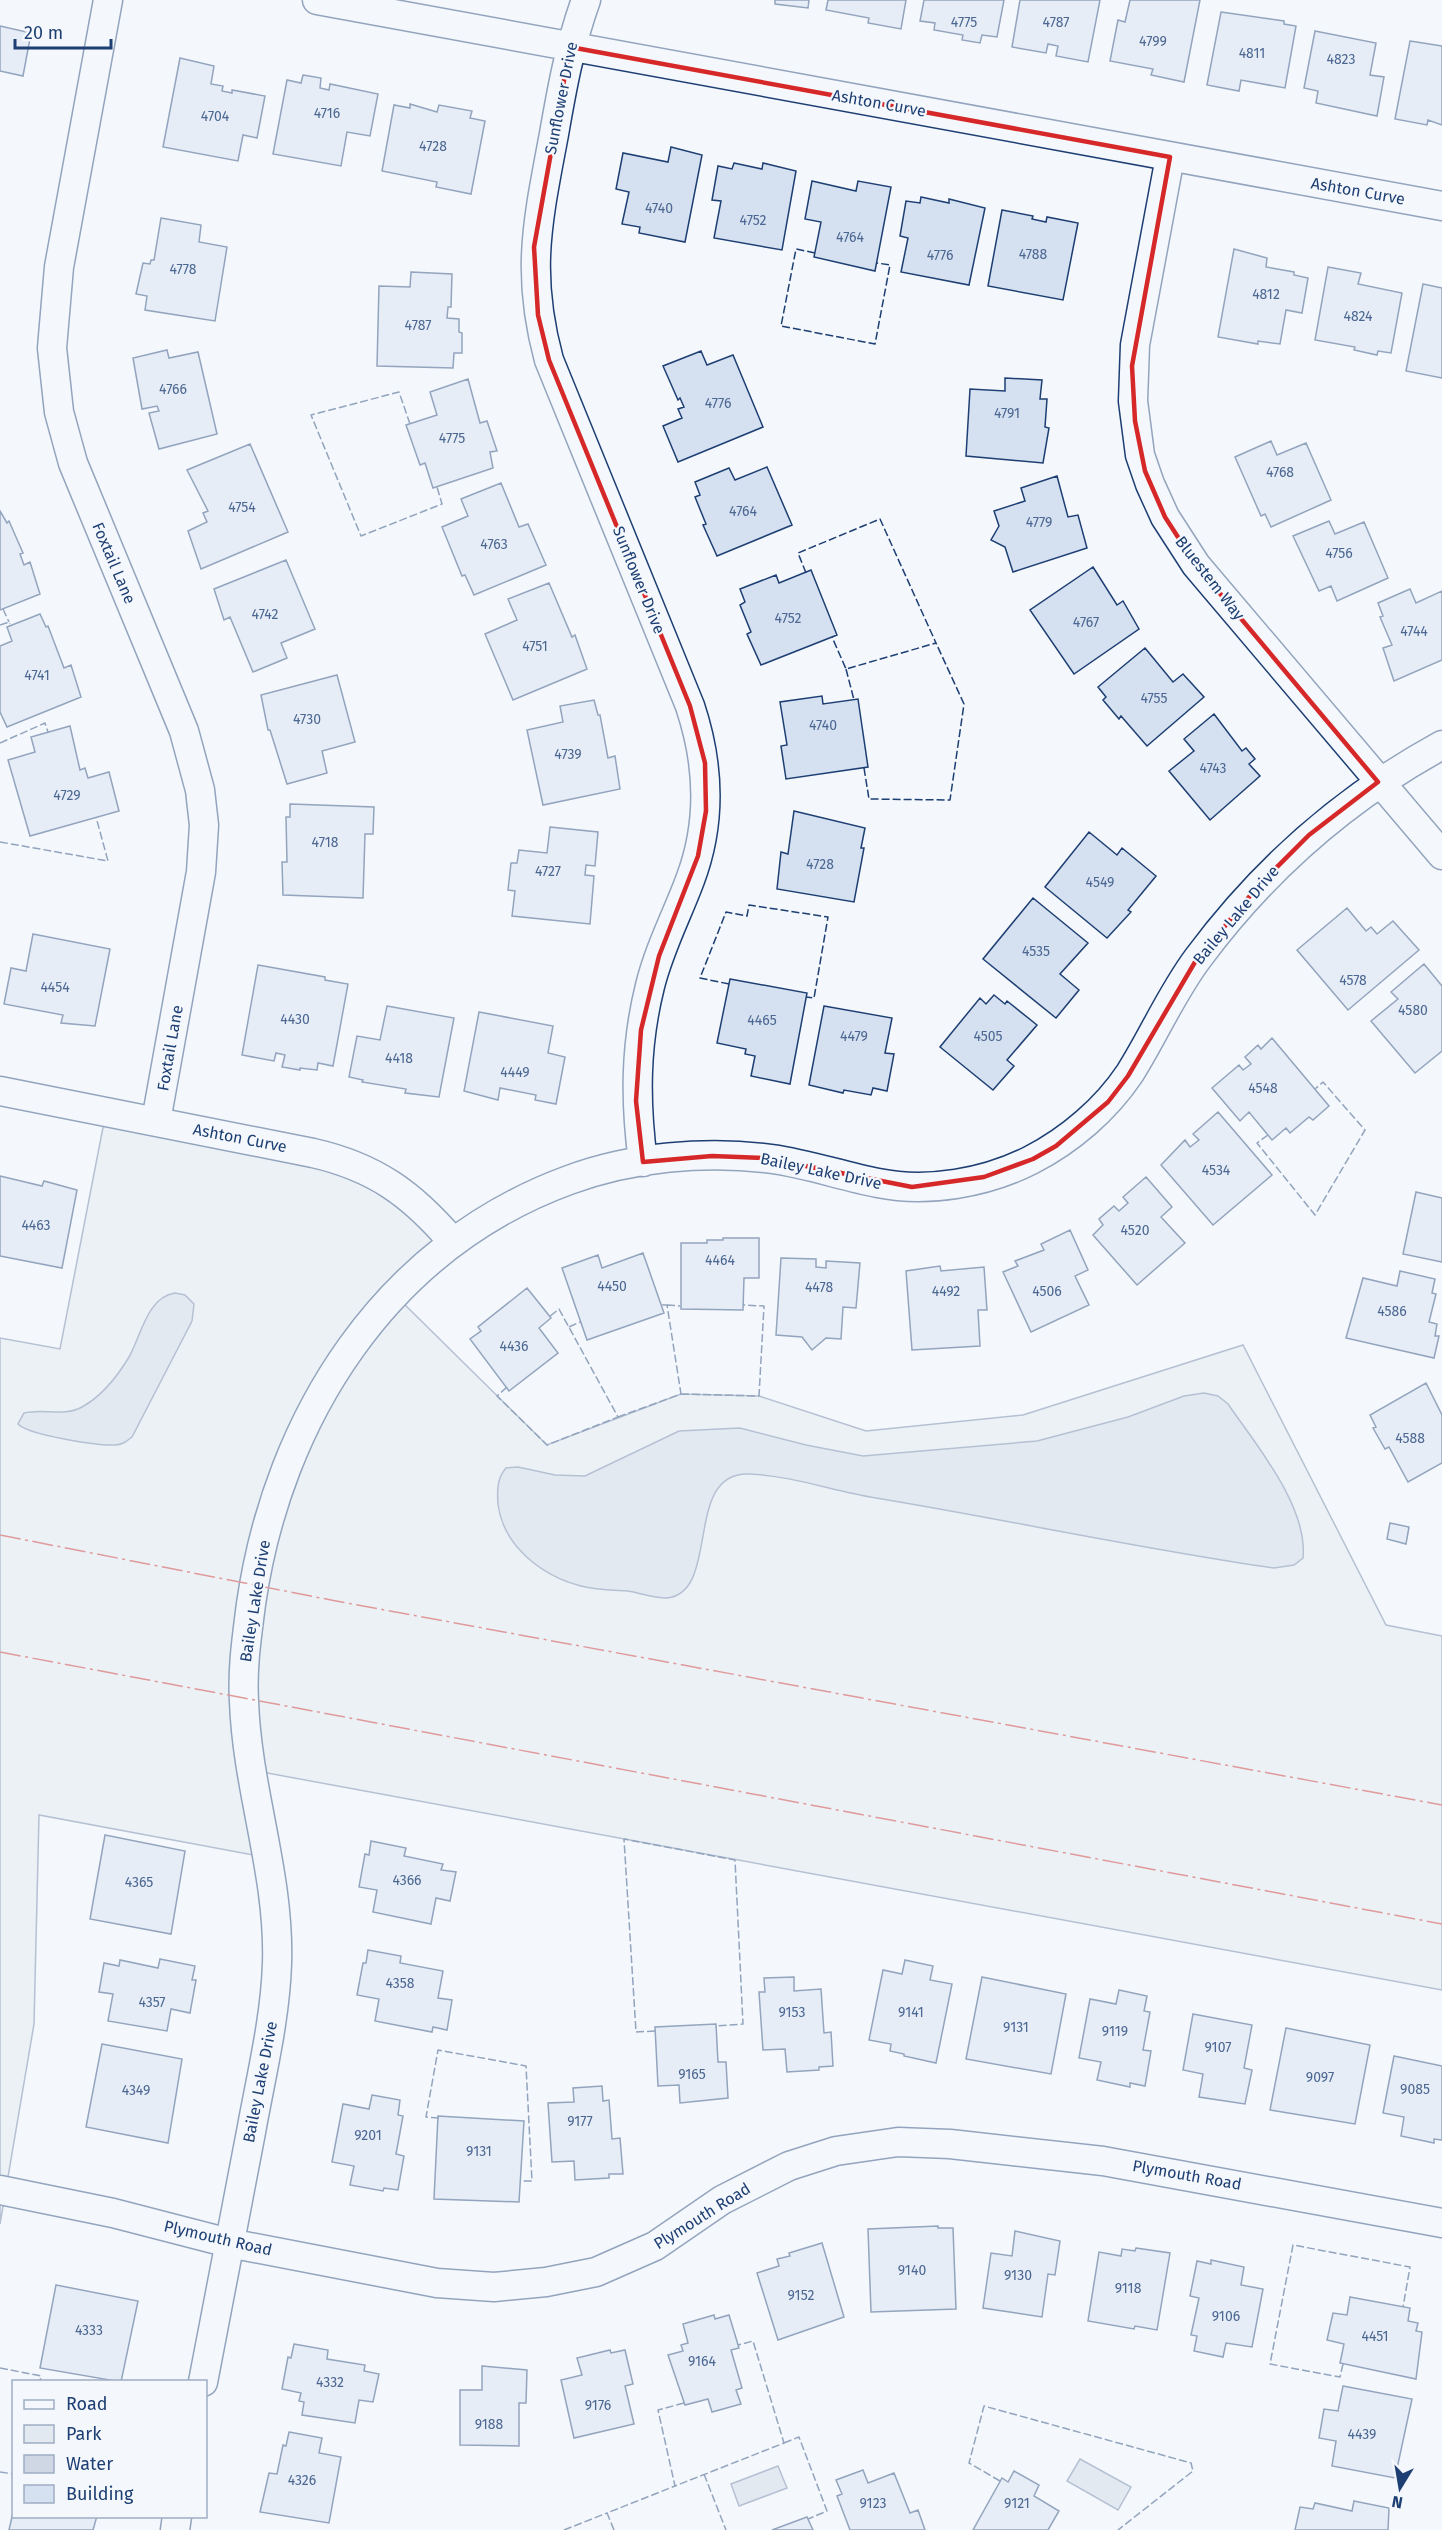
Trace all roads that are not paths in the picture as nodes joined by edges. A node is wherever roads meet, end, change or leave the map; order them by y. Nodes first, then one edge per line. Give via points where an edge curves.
1 (108, 0) edge
2 (317, 0) edge
3 (586, 0) edge
4 (570, 47) junction
5 (1170, 157) junction
6 (1442, 206) edge
7 (1442, 745) edge
8 (1378, 782) junction
9 (1442, 855) edge
10 (0, 1090) edge
11 (156, 1121) junction
12 (643, 1162) junction
13 (453, 1242) junction
14 (0, 2190) edge
15 (1442, 2223) edge
16 (229, 2243) junction
17 (203, 2380) edge

1 - 11 street, Foxtail Lane via 59,267 52,348 59,412 73,463 184,731 200,790 204,825 201,872
2 - 4 street, Ashton Curve
3 - 4 street, Sunflower Drive
4 - 5 street, Ashton Curve
4 - 12 street, Sunflower Drive via 534,247 538,315 549,360 690,706 705,763 706,811 698,856 659,956 641,1030 636,1101
5 - 6 street, Ashton Curve
5 - 8 street, Bluestem Way via 1132,366 1135,421 1145,471 1165,517 1196,565
7 - 8 street, Bailey Lake Drive
8 - 9 street, Bluestem Way
8 - 12 street, Bailey Lake Drive via 1309,835 1259,885 1195,962 1128,1076 1108,1102 1056,1146 1033,1159 976,1179 912,1186 875,1183 757,1157 691,1156
10 - 11 street, Ashton Curve
11 - 13 street, Ashton Curve via 350,1163 382,1178 414,1200
12 - 13 street, Bailey Lake Drive via 588,1174 545,1189
13 - 16 street, Bailey Lake Drive via 394,1294 335,1373 283,1477 259,1556 243,1691 250,1770 277,1916 277,1971
14 - 16 street, Plymouth Road via 113,2213
15 - 16 street, Plymouth Road via 1123,2164 987,2147 898,2142 836,2151 789,2166 723,2200 674,2235 638,2254 596,2272 546,2282 494,2287 438,2283
16 - 17 street, Bailey Lake Drive

